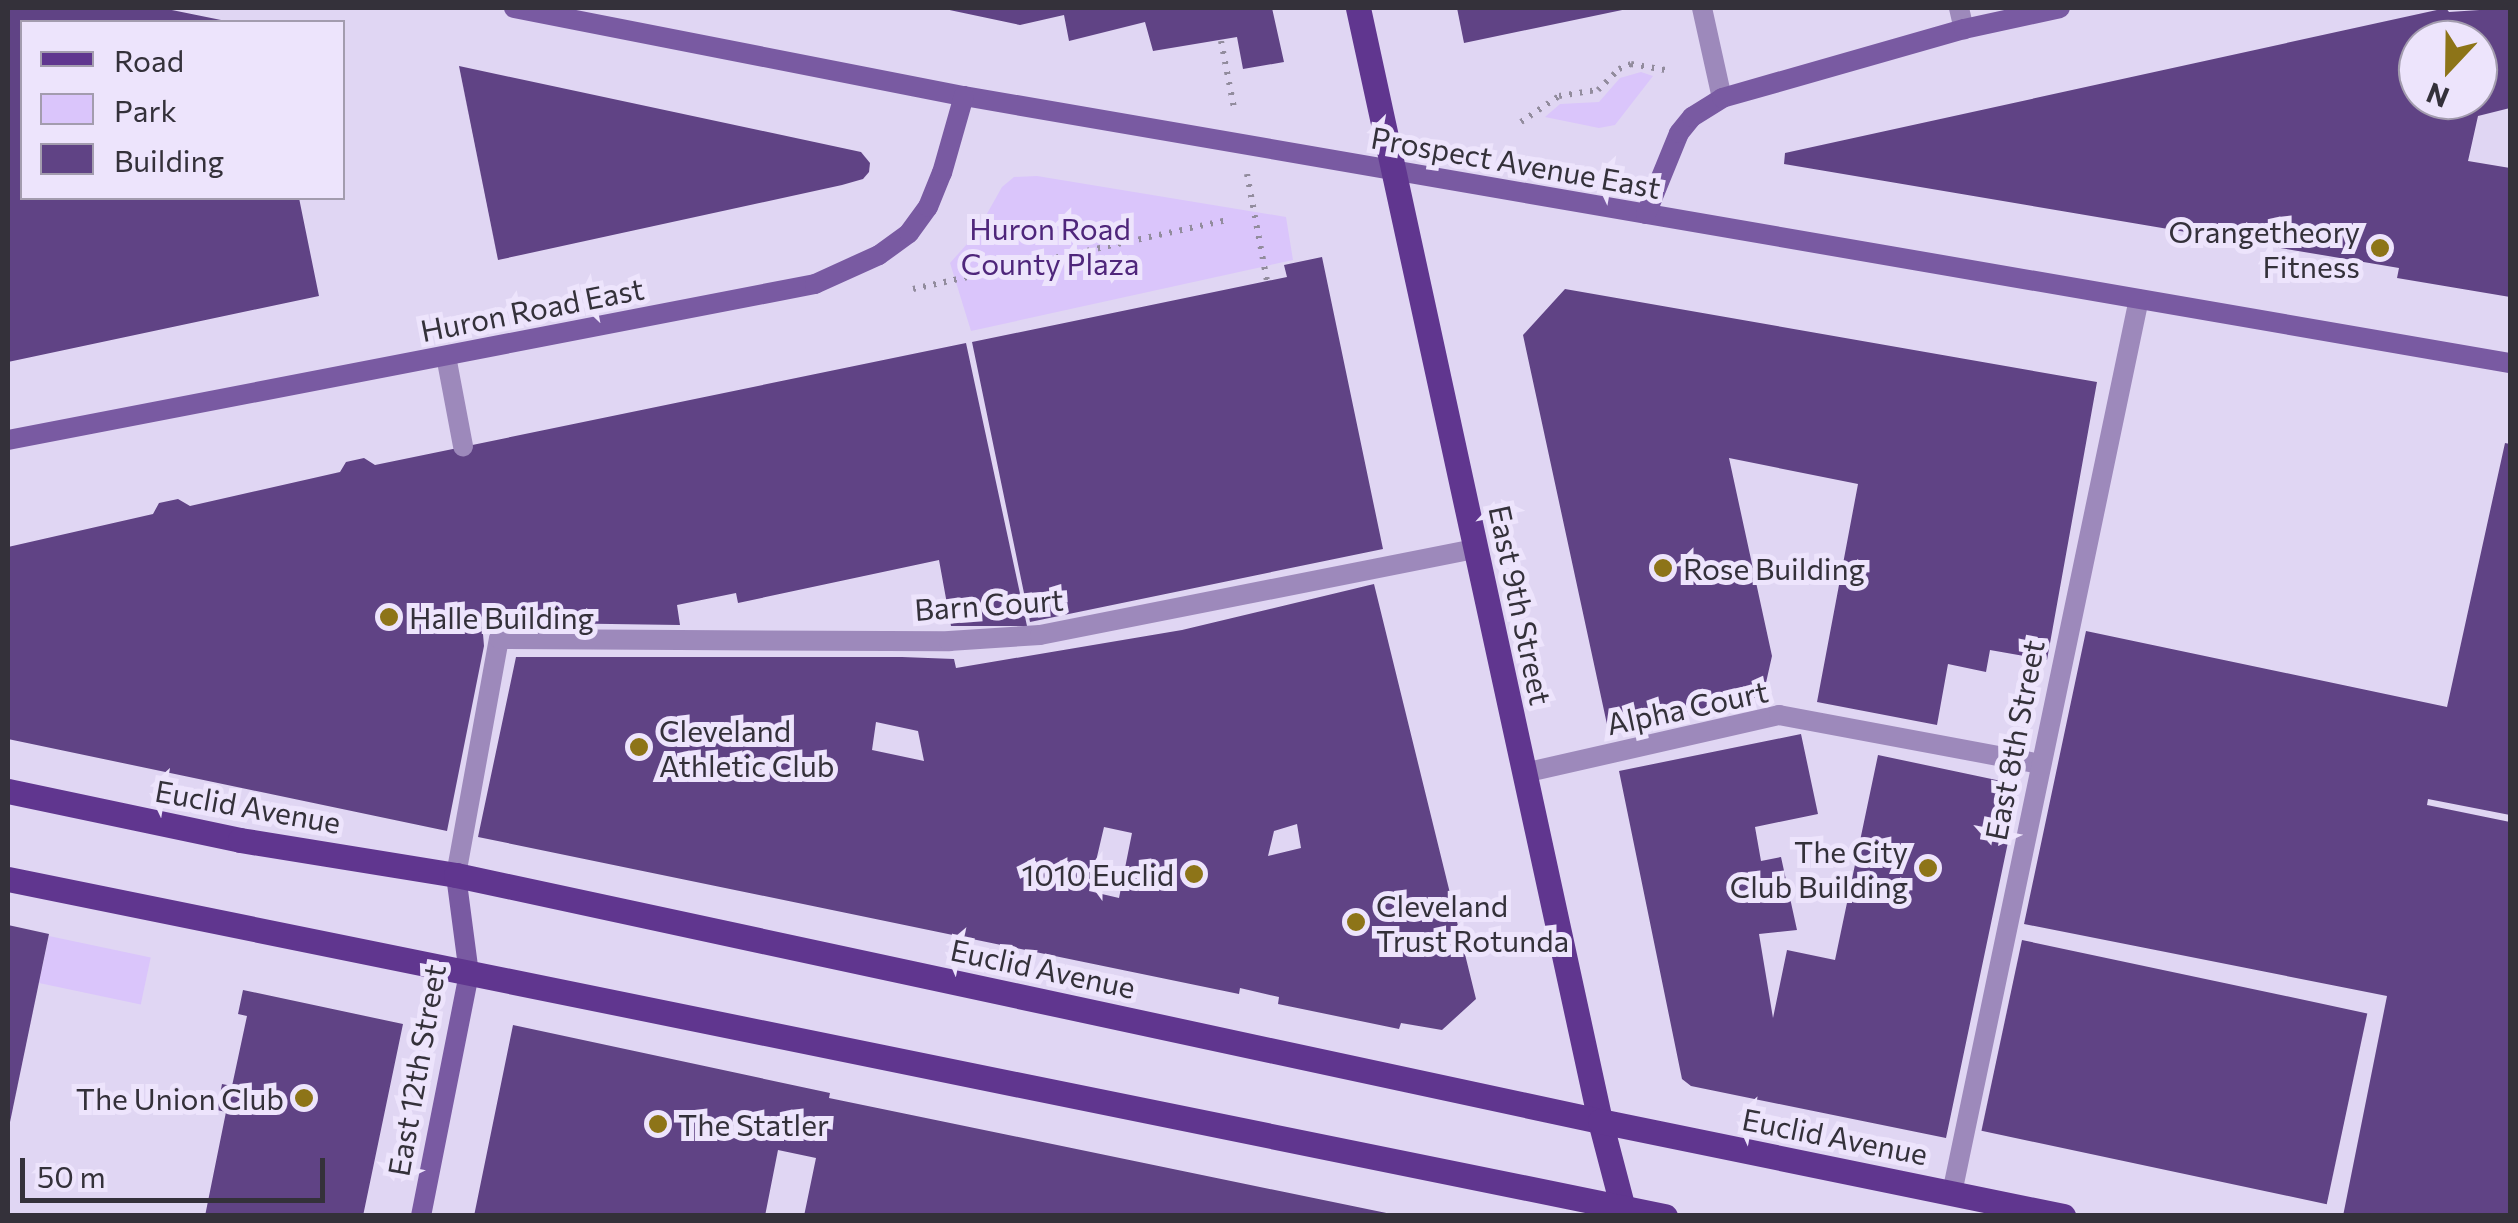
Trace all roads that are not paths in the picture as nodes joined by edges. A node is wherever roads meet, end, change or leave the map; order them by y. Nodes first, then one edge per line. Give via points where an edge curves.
1 (514, 8) edge
2 (1358, 8) edge
3 (1702, 8) edge
4 (1959, 8) edge
5 (2060, 8) edge
6 (1964, 29) junction
7 (964, 96) junction
8 (1722, 98) junction
9 (1393, 172) junction
10 (1646, 214) junction
11 (2140, 299) junction
12 (446, 356) junction
13 (2510, 362) edge
14 (8, 440) edge
15 (463, 446) dead end
16 (1476, 549) junction
17 (2040, 764) junction
18 (1524, 773) junction
19 (8, 791) edge
20 (456, 874) junction
21 (8, 878) edge
22 (469, 974) junction
23 (1600, 1121) junction
24 (1952, 1193) junction
25 (1624, 1211) edge
26 (420, 1216) edge
27 (1665, 1216) edge
28 (2063, 1216) edge

1 - 7 street, Prospect Avenue East
2 - 9 main road, East 9th Street
3 - 8 lane
4 - 6 lane
5 - 6 street
6 - 8 street
7 - 9 street, Prospect Avenue East
7 - 12 street, Huron Road East via 928,206 909,233 879,256 815,284
8 - 10 street via 1680,133
9 - 10 street, Prospect Avenue East
9 - 16 main road, East 9th Street
10 - 11 street, Prospect Avenue East
11 - 13 street, Prospect Avenue East
11 - 17 lane, East 8th Street
12 - 14 street, Huron Road East
12 - 15 lane
16 - 18 main road, East 9th Street
16 - 20 lane, Barn Court via 1040,635 949,641 499,638
17 - 18 lane, Alpha Court via 1778,715
17 - 24 lane, East 8th Street
18 - 23 main road, East 9th Street
19 - 20 main road, Euclid Avenue via 240,840
20 - 22 street, East 12th Street
20 - 23 main road, Euclid Avenue
21 - 22 main road
22 - 25 main road
22 - 26 street, East 12th Street
23 - 24 main road, Euclid Avenue
23 - 25 main road, East 9th Street
24 - 28 main road, Euclid Avenue
25 - 27 main road

